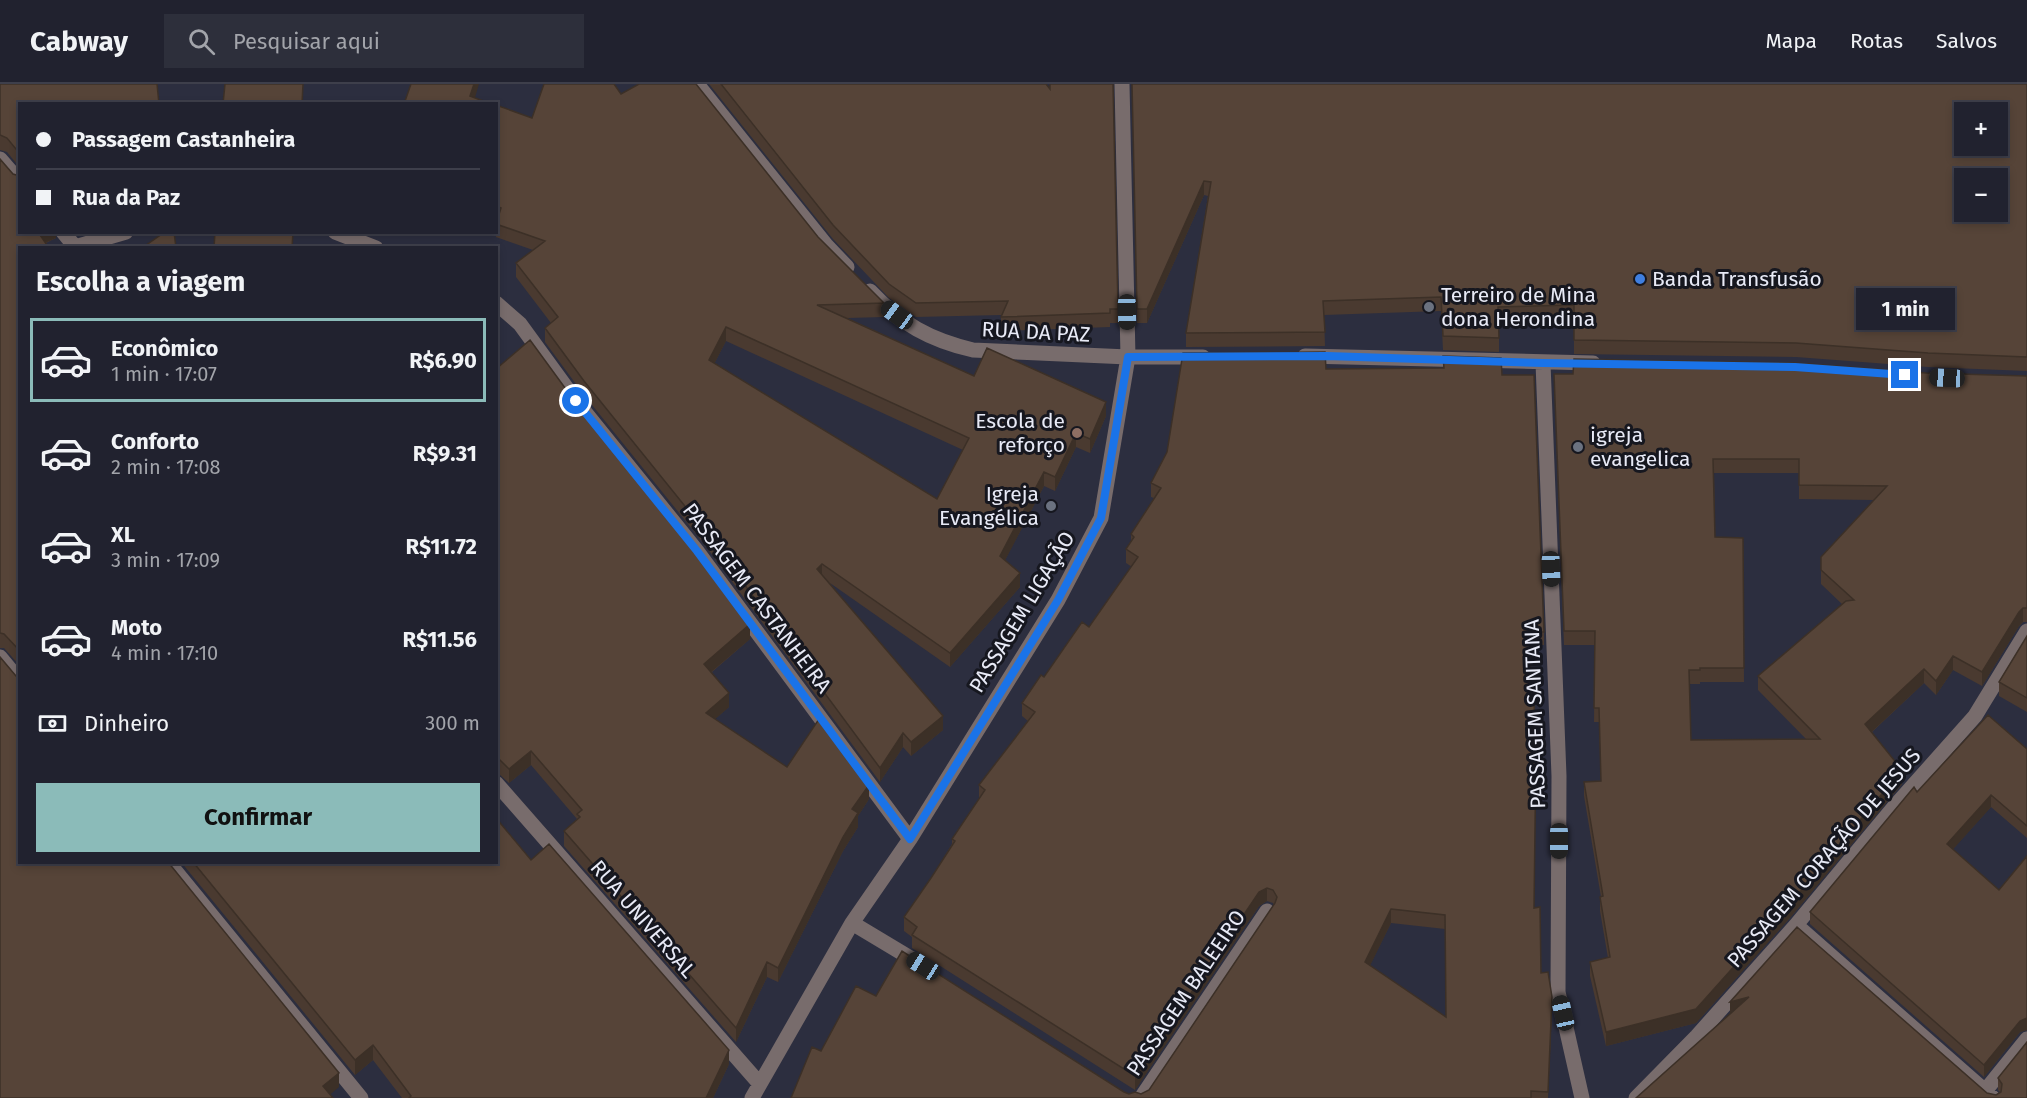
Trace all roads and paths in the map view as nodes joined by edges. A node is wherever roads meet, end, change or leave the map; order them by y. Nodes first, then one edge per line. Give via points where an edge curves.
1 (697, 84) edge
2 (1122, 84) edge
3 (0, 159) edge
4 (18, 180) edge
5 (65, 234) edge
6 (119, 234) edge
7 (340, 234) edge
8 (75, 246) edge
9 (79, 246) edge
10 (371, 246) edge
11 (498, 305) edge
12 (1292, 356) edge
13 (1128, 357) junction
14 (1221, 357) edge
15 (1543, 363) junction
16 (1603, 363) edge
17 (2027, 631) edge
18 (0, 657) edge
19 (18, 679) edge
20 (498, 785) edge
21 (910, 839) junction
22 (170, 864) edge
23 (1267, 911) edge
24 (852, 923) junction
25 (1796, 925) junction
26 (930, 970) edge
27 (2027, 1039) edge
28 (759, 1083) junction
29 (1989, 1095) edge
30 (361, 1098) edge
31 (752, 1098) edge
32 (1141, 1098) edge
33 (1582, 1098) edge
34 (1636, 1098) edge

1 - 13 street, RUA DA PAZ via 826,245 883,305 923,334 972,350
2 - 13 street, PASSAGEM LIGAÇÃO
3 - 4 street
5 - 8 street
6 - 9 street
7 - 10 street
11 - 21 street, PASSAGEM CASTANHEIRA via 520,324 576,401 697,551
12 - 15 street
13 - 14 street, RUA DA PAZ
13 - 21 street, PASSAGEM LIGAÇÃO via 1101,518 1058,600
15 - 16 street
15 - 33 street, PASSAGEM SANTANA via 1559,776 1558,992
17 - 25 street, PASSAGEM CORAÇÃO DE JESUS via 1975,716
18 - 19 street
20 - 28 street, RUA UNIVERSAL
21 - 24 street, PASSAGEM LIGAÇÃO
22 - 30 street
23 - 32 street, PASSAGEM BALEEIRO
24 - 26 street
24 - 28 street, PASSAGEM LIGAÇÃO
25 - 29 street
25 - 34 street, PASSAGEM CORAÇÃO DE JESUS
27 - 29 street
28 - 31 street, PASSAGEM LIGAÇÃO

